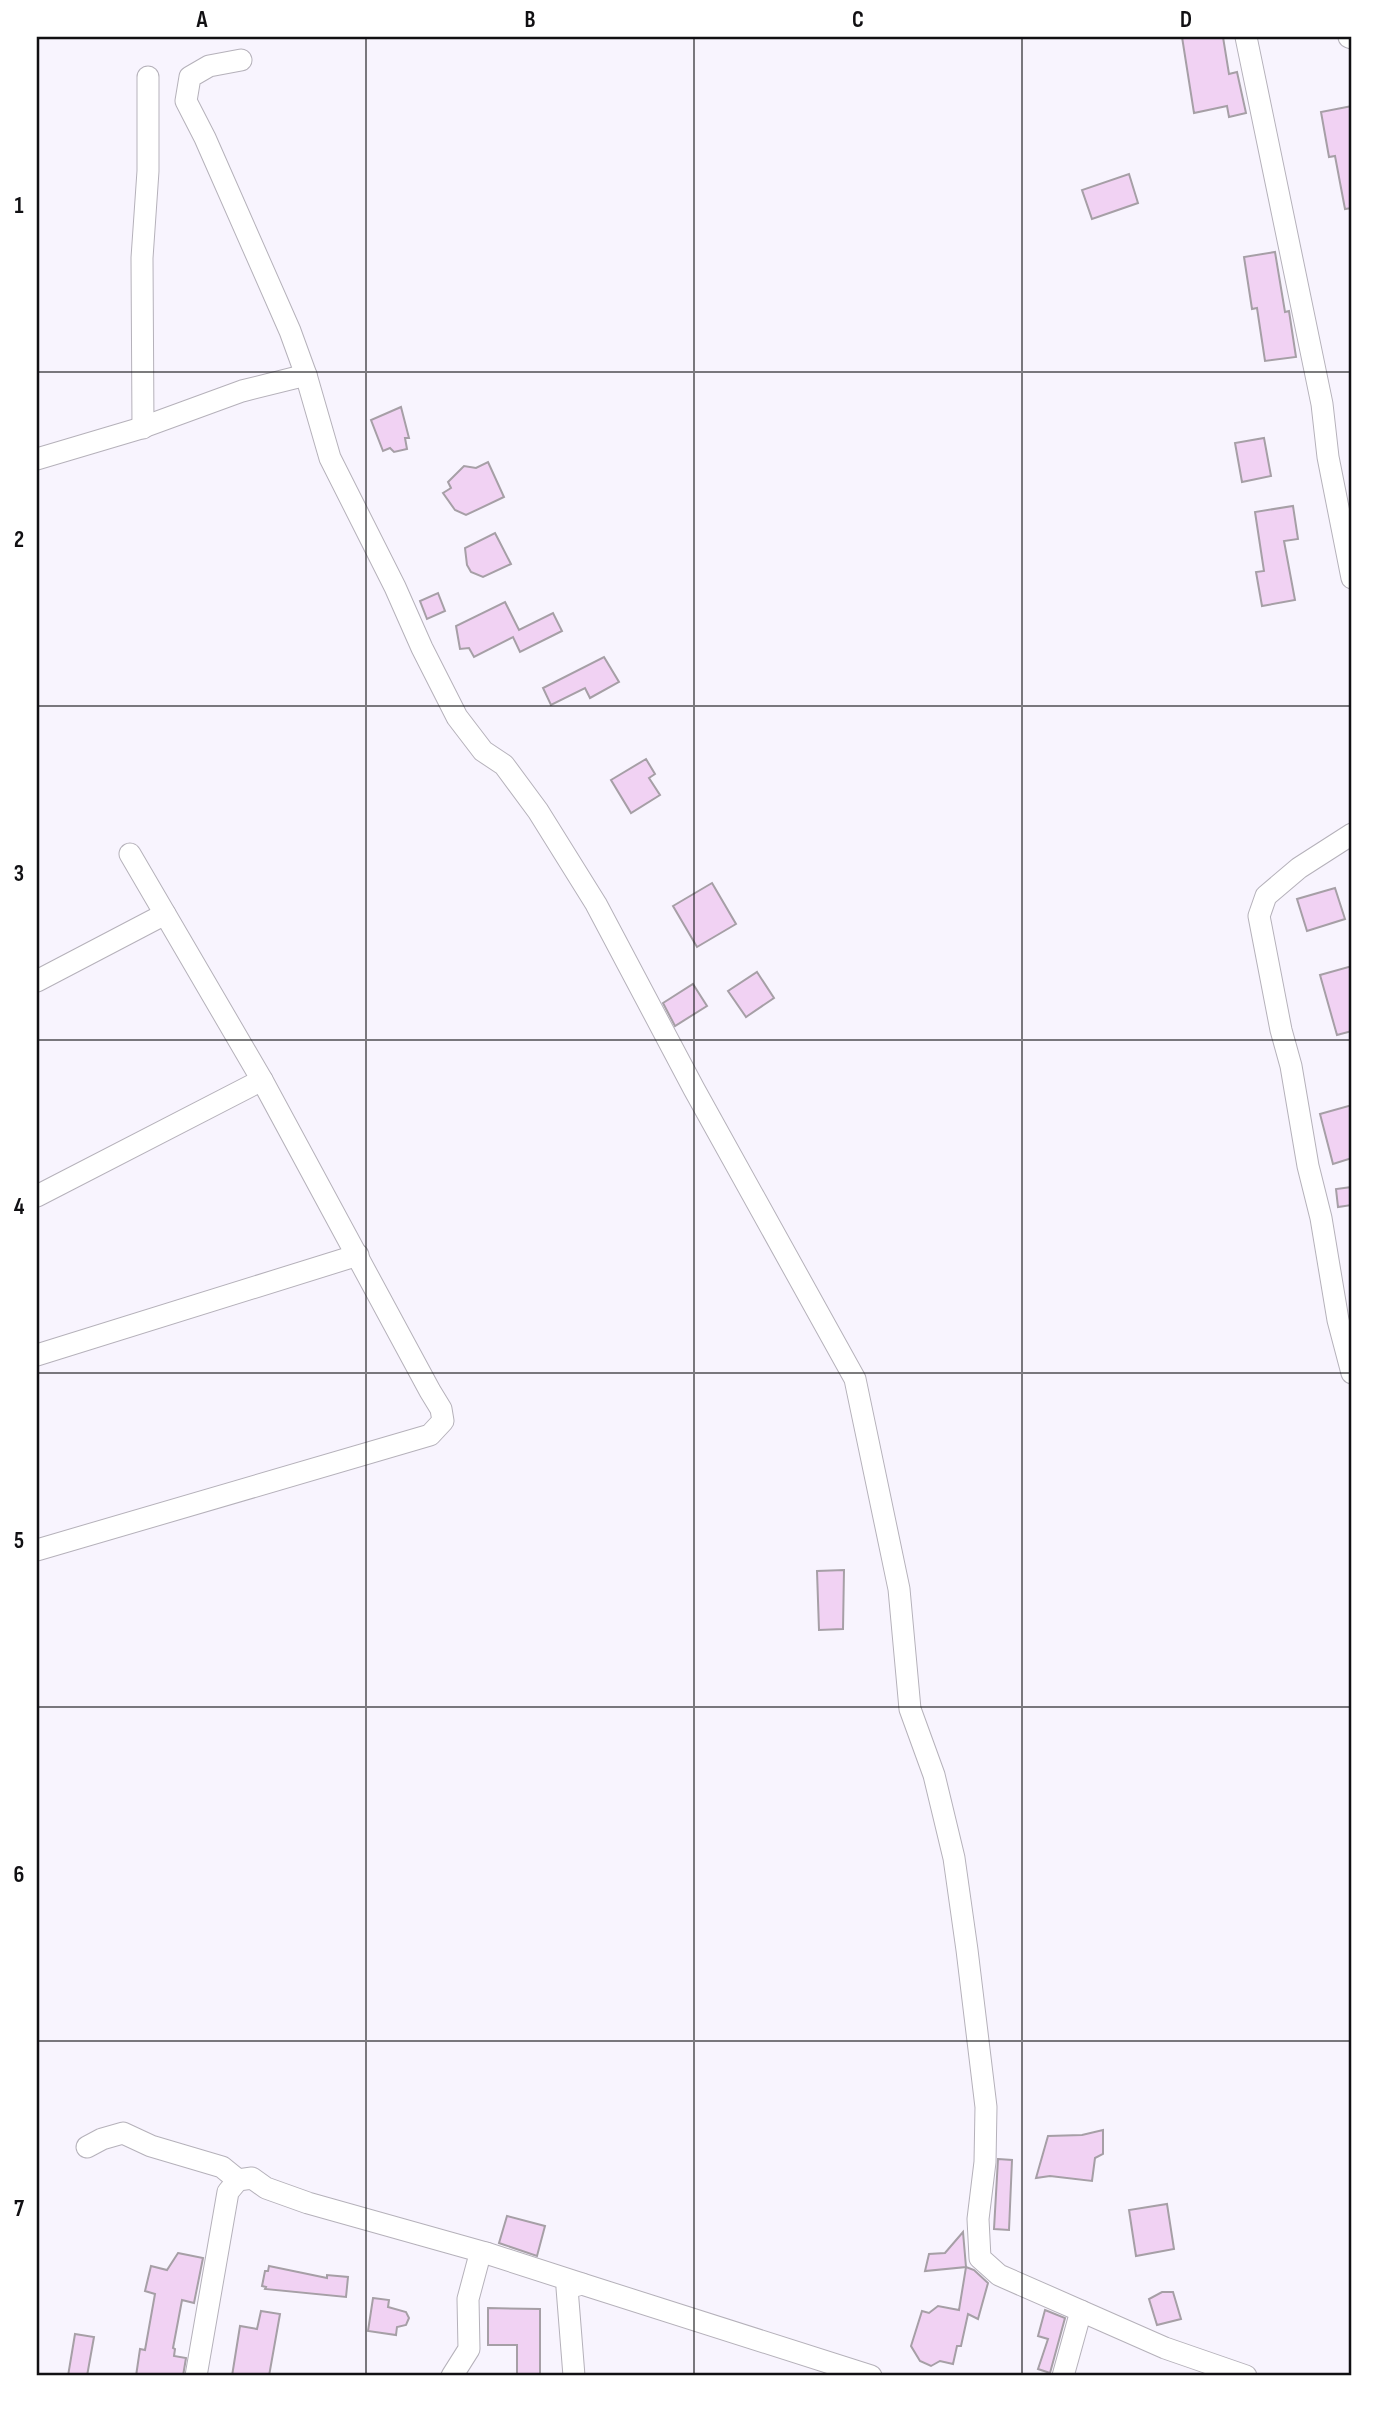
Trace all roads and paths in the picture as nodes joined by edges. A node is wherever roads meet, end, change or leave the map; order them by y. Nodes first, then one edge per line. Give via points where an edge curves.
1 (1246, 37) edge
2 (241, 60) dead end
3 (148, 77) dead end
4 (306, 375) junction
5 (143, 428) junction
6 (37, 459) edge
7 (1352, 578) edge
8 (1352, 834) edge
9 (130, 854) dead end
10 (165, 914) junction
11 (37, 981) edge
12 (262, 1080) junction
13 (37, 1196) edge
14 (358, 1255) junction
15 (37, 1355) edge
16 (1352, 1373) edge
17 (37, 1550) edge
18 (87, 2147) dead end
19 (238, 2180) junction
20 (486, 2253) junction
21 (582, 2284) junction
22 (1081, 2311) junction
23 (196, 2376) edge
24 (452, 2376) edge
25 (574, 2376) edge
26 (870, 2376) edge
27 (1063, 2376) edge
28 (1246, 2376) edge

1 - 7 street via 1322,404
2 - 4 street via 209,66 190,76 186,101
3 - 5 street
4 - 5 street via 242,391
4 - 22 street via 330,457 457,717 484,751 503,765 538,811 596,904 855,1379 899,1589 910,1709 934,1775 954,1858 986,2107 978,2219 980,2258 999,2275
5 - 6 street
8 - 16 street via 1266,896 1259,916
9 - 10 street
10 - 11 street
10 - 12 street
12 - 13 street
12 - 14 street
14 - 15 street
14 - 17 street via 441,1409 443,1421 429,1435
18 - 19 street via 123,2133 222,2167
19 - 20 street via 252,2178 308,2203
19 - 23 street via 229,2192
20 - 21 street
20 - 24 street via 479,2258 468,2299 469,2349
21 - 25 street via 567,2288
21 - 26 street
22 - 27 street
22 - 28 street

